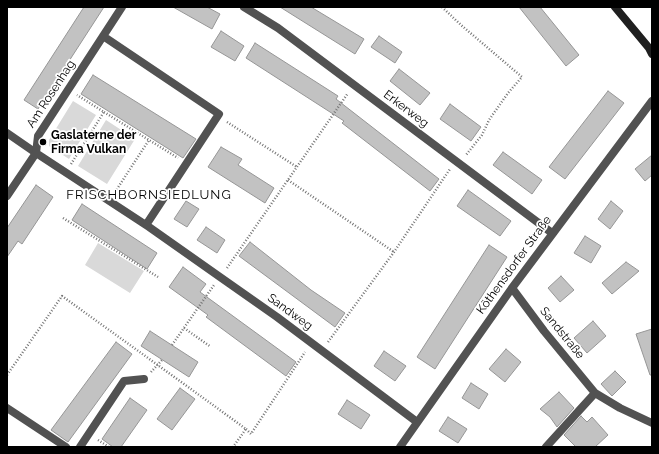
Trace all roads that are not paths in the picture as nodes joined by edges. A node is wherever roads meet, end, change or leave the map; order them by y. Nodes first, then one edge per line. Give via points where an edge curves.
1 (122, 7) edge
2 (244, 7) edge
3 (615, 7) edge
4 (103, 36) junction
5 (652, 54) edge
6 (652, 101) edge
7 (7, 133) edge
8 (36, 153) junction
9 (7, 196) edge
10 (146, 225) junction
11 (552, 233) junction
12 (512, 288) junction
13 (144, 379) road end
14 (595, 393) junction
15 (7, 408) edge
16 (417, 422) junction
17 (652, 423) edge
18 (66, 447) edge
19 (80, 447) edge
20 (400, 447) edge
21 (546, 447) edge

1 - 4 street, Am Rosenhag
2 - 11 street, Erkerweg via 278,28
3 - 5 main road
4 - 8 street, Am Rosenhag via 38,136
4 - 10 street via 219,114
6 - 11 street, Köthensdorfer Straße
7 - 8 street, Sandweg
8 - 9 street, Am Rosenhag
8 - 10 street, Sandweg
10 - 16 street, Sandweg
11 - 12 street, Köthensdorfer Straße
12 - 14 street, Sandstraße
12 - 16 street, Köthensdorfer Straße
13 - 19 street via 124,381
14 - 17 street, Sandstraße
14 - 21 street
15 - 18 street
16 - 20 street, Köthensdorfer Straße

